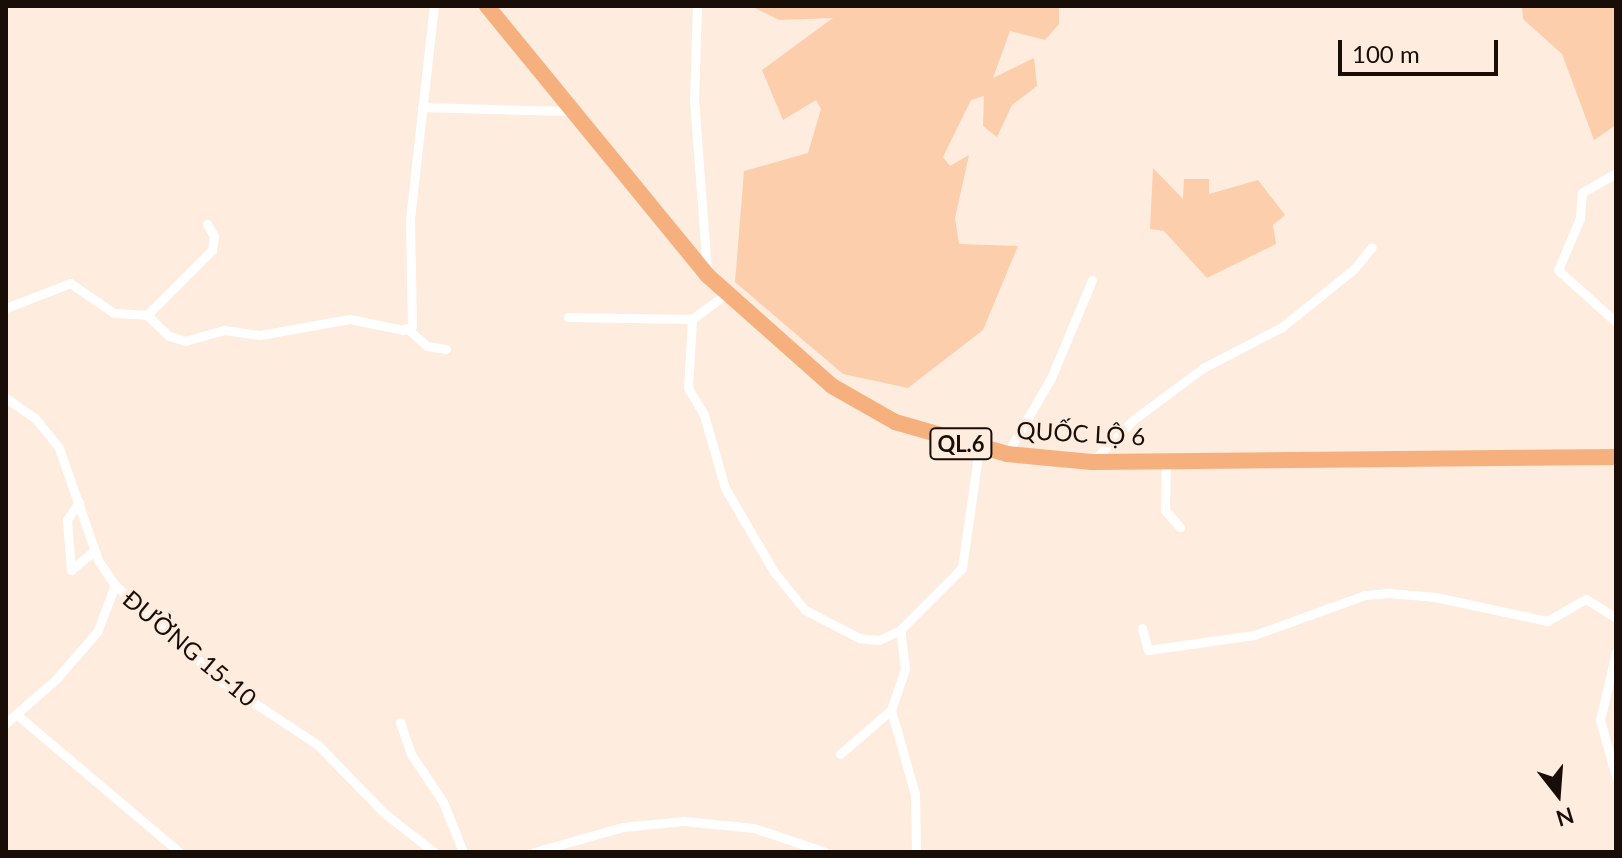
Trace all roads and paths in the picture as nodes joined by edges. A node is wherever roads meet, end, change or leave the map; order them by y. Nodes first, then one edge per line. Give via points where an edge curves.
1 (434, 6) edge
2 (487, 6) edge
3 (697, 6) edge
4 (422, 107) junction
5 (569, 111) junction
6 (1616, 173) edge
7 (207, 224) dead end
8 (1372, 247) dead end
9 (707, 275) junction
10 (1092, 280) dead end
11 (726, 294) junction
12 (6, 308) edge
13 (147, 315) junction
14 (568, 317) dead end
15 (692, 319) junction
16 (1616, 322) edge
17 (408, 329) junction
18 (446, 349) dead end
19 (6, 398) edge
20 (979, 448) junction
21 (1007, 454) junction
22 (1616, 457) edge
23 (1166, 461) junction
24 (1092, 462) junction
25 (79, 502) junction
26 (1180, 527) dead end
27 (94, 551) junction
28 (115, 585) junction
29 (1616, 618) edge
30 (1142, 628) dead end
31 (900, 630) junction
32 (1616, 652) edge
33 (891, 710) junction
34 (16, 714) junction
35 (400, 722) dead end
36 (6, 723) edge
37 (840, 754) dead end
38 (1616, 777) edge
39 (178, 851) edge
40 (434, 852) edge
41 (463, 852) edge
42 (534, 852) edge
43 (825, 852) edge
44 (916, 852) edge

1 - 4 street
2 - 5 highway, QUỐC LỘ 6 / QL.6
3 - 9 street via 694,90
4 - 5 street
4 - 17 street via 410,219 415,315
5 - 9 highway, QUỐC LỘ 6 / QL.6
6 - 16 street via 1586,186 1580,218 1558,270
7 - 13 street via 214,236 212,250
8 - 24 street via 1354,269 1282,327 1203,368 1133,420
9 - 11 highway, QUỐC LỘ 6 / QL.6
10 - 21 street via 1051,378
11 - 15 street
11 - 20 highway, QUỐC LỘ 6 / QL.6 via 776,341 859,404 940,439
12 - 13 street via 70,283 114,313
13 - 17 street via 169,336 185,341 218,331 260,335 350,319
14 - 15 street
15 - 31 street via 688,388 704,415 719,476 774,572 810,613 859,638 879,640
17 - 18 street via 427,346
19 - 25 street, ĐƯỜNG 15-10 via 53,440
20 - 21 highway, QUỐC LỘ 6 / QL.6
20 - 31 street via 965,563
21 - 24 highway, QUỐC LỘ 6 / QL.6
22 - 23 highway, QUỐC LỘ 6 / QL.6
23 - 24 highway, QUỐC LỘ 6 / QL.6
23 - 26 street via 1165,510
25 - 27 street, ĐƯỜNG 15-10
25 - 27 street via 67,520 71,570 78,570
27 - 28 street, ĐƯỜNG 15-10
28 - 34 street via 97,632
28 - 40 street, ĐƯỜNG 15-10 via 224,683 318,745 384,813
29 - 30 street via 1586,599 1547,621 1435,597 1389,593 1365,595 1254,635 1148,650
31 - 33 street via 905,669
32 - 38 street via 1600,720
33 - 37 street
33 - 44 street via 915,794
34 - 36 street
34 - 39 street
35 - 41 street via 411,754 443,802
42 - 43 street via 623,827 684,821 754,828

